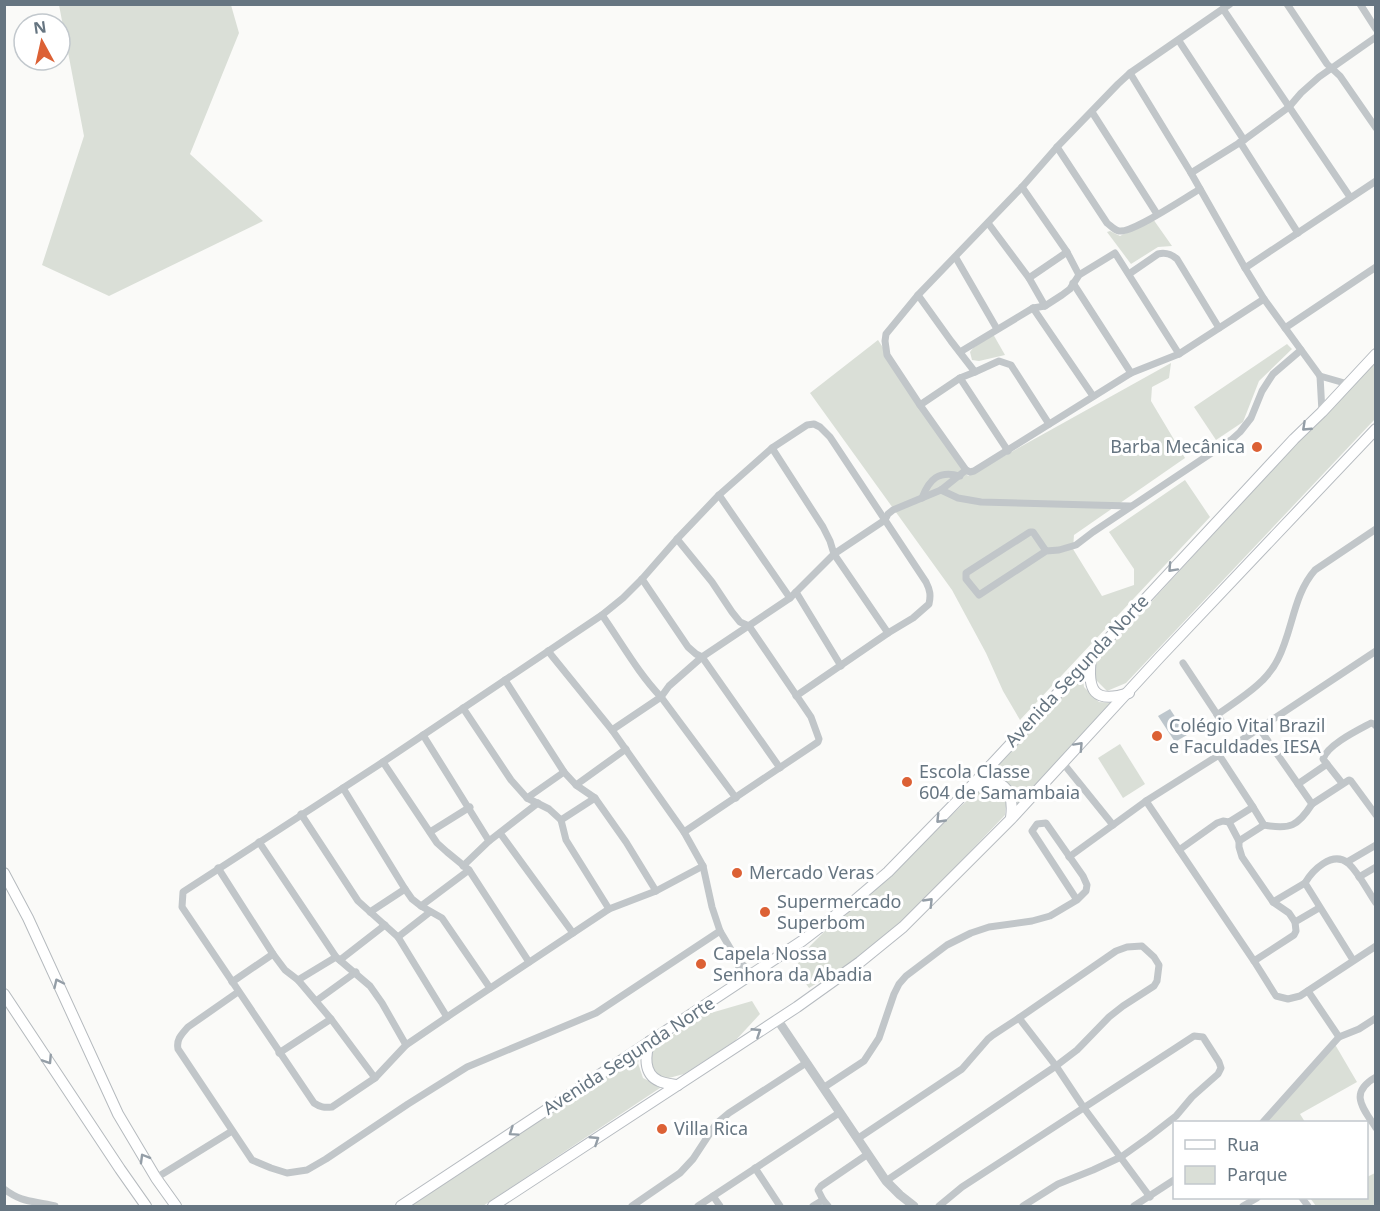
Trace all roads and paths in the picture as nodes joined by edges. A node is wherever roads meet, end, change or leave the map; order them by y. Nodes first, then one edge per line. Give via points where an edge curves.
1 (1287, 4) edge
2 (1360, 4) edge
3 (1227, 7) edge
4 (1376, 28) edge
5 (1376, 37) edge
6 (1179, 41) junction
7 (1331, 67) junction
8 (1130, 73) junction
9 (1289, 107) junction
10 (1092, 112) junction
11 (1376, 128) edge
12 (1242, 141) junction
13 (1057, 147) junction
14 (1191, 173) junction
15 (1376, 181) edge
16 (1022, 187) junction
17 (1200, 189) junction
18 (1350, 198) junction
19 (1157, 214) junction
20 (988, 223) junction
21 (1298, 233) junction
22 (1067, 252) junction
23 (956, 258) junction
24 (1376, 267) edge
25 (1245, 268) junction
26 (1129, 274) junction
27 (1079, 275) junction
28 (1029, 278) junction
29 (1073, 283) junction
30 (918, 295) junction
31 (1264, 299) junction
32 (1045, 306) junction
33 (1033, 308) junction
34 (1219, 328) junction
35 (1285, 328) junction
36 (998, 329) junction
37 (1301, 350) junction
38 (960, 352) junction
39 (1179, 354) junction
40 (1376, 354) edge
41 (975, 372) junction
42 (1131, 373) junction
43 (1320, 376) junction
44 (960, 378) junction
45 (1348, 384) junction
46 (1093, 396) junction
47 (920, 405) junction
48 (1322, 412) junction
49 (1049, 424) junction
50 (1373, 434) edge
51 (772, 448) junction
52 (1008, 451) junction
53 (966, 470) junction
54 (960, 476) junction
55 (941, 490) junction
56 (718, 495) junction
57 (922, 498) junction
58 (1130, 506) junction
59 (885, 520) junction
60 (1376, 530) edge
61 (677, 539) junction
62 (1046, 551) junction
63 (834, 554) junction
64 (642, 579) junction
65 (796, 592) junction
66 (789, 598) junction
67 (602, 615) junction
68 (749, 626) junction
69 (888, 633) junction
70 (548, 651) junction
71 (1375, 654) edge
72 (702, 657) junction
73 (1091, 658) junction
74 (1183, 663) dead end
75 (841, 666) junction
76 (505, 680) junction
77 (1129, 693) junction
78 (796, 696) junction
79 (661, 697) junction
80 (463, 708) junction
81 (1217, 715) junction
82 (1376, 726) edge
83 (1259, 728) junction
84 (612, 730) junction
85 (1228, 731) dead end
86 (423, 735) junction
87 (626, 749) junction
88 (1219, 755) junction
89 (383, 762) junction
90 (1063, 763) junction
91 (1327, 764) junction
92 (780, 768) junction
93 (564, 772) junction
94 (1342, 783) junction
95 (1298, 784) junction
96 (576, 785) junction
97 (343, 788) junction
98 (966, 792) junction
99 (527, 798) junction
100 (595, 798) junction
101 (736, 798) junction
102 (1146, 801) junction
103 (538, 803) junction
104 (1311, 804) junction
105 (470, 807) junction
106 (1253, 807) junction
107 (301, 814) junction
108 (1376, 815) edge
109 (1011, 819) junction
110 (561, 820) junction
111 (1229, 822) junction
112 (1113, 825) junction
113 (1264, 825) junction
114 (430, 832) junction
115 (684, 832) junction
116 (500, 833) junction
117 (489, 841) junction
118 (1239, 841) junction
119 (259, 842) junction
120 (1376, 845) edge
121 (1179, 850) junction
122 (1069, 857) junction
123 (1347, 862) junction
124 (703, 867) junction
125 (1376, 867) edge
126 (218, 868) junction
127 (466, 868) junction
128 (4, 873) edge
129 (1359, 877) junction
130 (1305, 883) junction
131 (405, 889) junction
132 (656, 891) junction
133 (1077, 900) junction
134 (1273, 902) junction
135 (1376, 903) edge
136 (421, 906) junction
137 (1319, 908) junction
138 (609, 909) junction
139 (370, 912) junction
140 (430, 912) junction
141 (1295, 922) junction
142 (385, 925) junction
143 (720, 931) junction
144 (573, 933) junction
145 (398, 937) junction
146 (1376, 946) edge
147 (273, 954) junction
148 (338, 958) junction
149 (736, 958) junction
150 (1353, 960) junction
151 (1254, 961) junction
152 (529, 962) junction
153 (356, 972) junction
154 (752, 974) junction
155 (298, 980) junction
156 (742, 981) junction
157 (232, 982) junction
158 (490, 988) junction
159 (1308, 991) junction
160 (238, 992) junction
161 (4, 994) edge
162 (316, 1001) junction
163 (447, 1017) junction
164 (1019, 1018) junction
165 (1376, 1018) edge
166 (331, 1019) junction
167 (777, 1019) junction
168 (1339, 1037) junction
169 (650, 1041) junction
170 (406, 1045) junction
171 (279, 1053) junction
172 (806, 1063) junction
173 (1056, 1066) junction
174 (1376, 1077) edge
175 (375, 1078) junction
176 (678, 1084) junction
177 (823, 1088) junction
178 (1084, 1108) junction
179 (839, 1113) junction
180 (1264, 1121) edge
181 (1376, 1128) edge
182 (232, 1131) junction
183 (857, 1139) junction
184 (868, 1154) junction
185 (1121, 1157) junction
186 (755, 1168) junction
187 (156, 1179) junction
188 (886, 1181) junction
189 (1173, 1181) edge
190 (4, 1189) edge
191 (713, 1196) junction
192 (1150, 1197) junction
193 (825, 1203) edge
194 (1139, 1205) edge
195 (55, 1206) edge
196 (146, 1206) edge
197 (176, 1206) edge
198 (401, 1206) edge
199 (493, 1206) edge
200 (632, 1206) edge
201 (698, 1206) edge
202 (720, 1206) edge
203 (780, 1206) edge
204 (813, 1206) edge
205 (914, 1206) edge
206 (939, 1206) edge
207 (1023, 1206) edge

1 - 7 street
2 - 4 street
3 - 6 street
3 - 9 street
5 - 7 street
6 - 8 street
6 - 12 street
7 - 9 street
7 - 11 street
8 - 10 street
8 - 14 street
9 - 12 street
9 - 18 street
10 - 13 street
10 - 19 street
12 - 14 street
12 - 21 street
13 - 16 street
13 - 19 street via 1114,229 1126,230
14 - 17 street
15 - 18 street
16 - 20 street
16 - 22 street
17 - 19 street
17 - 25 street
18 - 21 street
20 - 23 street
20 - 28 street
21 - 25 street
22 - 27 street
22 - 28 street
23 - 30 street
23 - 36 street
24 - 35 street
25 - 31 street
26 - 27 street via 1115,253
26 - 34 street via 1158,254 1173,255
26 - 39 street
27 - 29 street
28 - 32 street
29 - 32 street
29 - 42 street
30 - 38 street
30 - 47 street via 887,331 885,340 887,355
31 - 34 street
31 - 35 street
32 - 33 street
33 - 36 street
33 - 46 street
34 - 39 street
35 - 37 street
36 - 38 street
37 - 43 street
37 - 58 street via 1273,374 1240,432
38 - 41 street
39 - 42 street
40 - 45 main road, Avenida Segunda Norte
41 - 44 street
41 - 49 street via 999,361 1011,365
42 - 46 street
43 - 45 street
43 - 48 street
44 - 47 street
44 - 52 street
45 - 48 main road, Avenida Segunda Norte
46 - 49 street
47 - 53 street
48 -> 73 main road, Avenida Segunda Norte
49 - 52 street
50 - 77 main road
51 - 56 street
51 - 59 street via 807,425 820,427 830,436
51 - 63 street via 824,527
52 - 53 street via 974,471
53 - 54 street
54 - 55 street
54 - 57 street via 951,473 934,478
55 - 57 street
55 - 58 street via 981,502
56 - 61 street
56 - 66 street
57 - 59 street via 893,510
58 - 62 street via 1076,545
59 - 63 street
59 - 69 street via 930,590 925,609
60 - 81 street via 1308,578 1270,673
61 - 64 street
61 - 68 street via 740,622
62 - 62 street via 979,595 966,579 966,573 1030,532
63 - 65 street
63 - 69 street
64 - 67 street
64 - 72 street via 688,647
65 - 66 street
65 - 75 street
66 - 68 street
67 - 70 street
67 - 79 street
68 - 72 street
68 - 78 street
69 - 75 street
70 - 76 street
70 - 84 street
71 - 83 street
72 - 79 street
72 - 92 street
73 - 77 main road via 1090,684 1094,691 1108,697
73 - 98 main road, Avenida Segunda Norte
74 - 81 street
75 - 78 street
76 - 80 street
76 - 93 street
90 -> 77 main road
78 - 92 street via 811,717 819,739
79 - 84 street
79 - 101 street
80 - 86 street
80 - 99 street
81 - 85 street
82 - 91 street via 1371,723 1346,737 1325,754
83 - 88 street
83 - 95 street
84 - 87 street
86 - 89 street
86 - 105 street
87 - 96 street
87 - 115 street
88 - 102 street
88 - 106 street
89 - 97 street
89 - 114 street
90 - 109 main road
90 - 112 street
91 - 94 street
91 - 95 street
92 - 101 street
93 - 96 street
93 - 99 street
94 - 104 street
94 - 108 street via 1351,781
95 - 104 street
96 - 100 street
97 - 107 street
97 - 131 street
98 - 109 main road via 989,782 1003,786 1012,799
98 -> 154 main road, Avenida Segunda Norte via 854,901 802,942
99 - 103 street
100 - 110 street
100 - 132 street
101 - 115 street
102 - 112 street
102 - 121 street
103 - 110 street
103 - 116 street
104 - 113 street via 1292,826
105 - 114 street
105 - 117 street
106 - 111 street
106 - 113 street
107 - 119 street
107 - 139 street via 357,901
167 -> 109 main road via 883,944
110 - 138 street via 566,840
111 - 118 street
111 - 121 street via 1217,822
112 - 122 street
113 - 118 street
114 - 127 street
115 - 124 street
116 - 117 street
116 - 144 street
117 - 127 street
118 - 134 street via 1242,857
119 - 126 street
119 - 148 street
120 - 123 street
121 - 151 street
122 - 133 street via 1086,885 1086,891
122 - 133 street via 1046,823 1033,827
123 - 129 street
123 - 130 street via 1341,859 1324,863
124 - 132 street
124 - 143 street
125 - 129 street
126 - 147 street
126 - 157 street via 183,892 182,907
127 - 136 street
127 - 152 street
187 -> 128 main road via 118,1114
129 - 135 street
130 - 134 street
130 - 137 street
131 - 136 street
131 - 139 street
132 - 138 street
133 - 177 street via 1050,916 972,933 928,958 899,984 879,1038 864,1061
134 - 141 street
136 - 140 street
137 - 141 street
137 - 150 street
138 - 144 street
139 - 142 street
140 - 145 street
140 - 158 street via 442,918
141 - 151 street via 1294,935
142 - 145 street
142 - 148 street
143 - 149 street
143 - 182 street via 596,1013 467,1067 307,1170 287,1173 252,1160
144 - 152 street
145 - 163 street
146 - 150 street
147 - 155 street
147 - 157 street
148 - 153 street
148 - 155 street
149 - 154 street
149 - 156 street
150 - 159 street
151 - 159 street via 1276,996 1294,998
152 - 158 street
153 - 162 street
153 - 170 street via 382,1003
154 - 156 main road, Avenida Segunda Norte
155 - 162 street
156 - 169 main road, Avenida Segunda Norte
157 - 160 street
158 - 163 street
159 - 168 street
160 - 171 street
160 - 182 street via 188,1027 177,1041 178,1049
161 -> 196 main road
162 - 166 street
163 - 170 street
164 - 173 street
164 - 173 street via 1116,951 1142,946 1154,957 1159,965 1154,986 1109,1017
164 - 183 street via 987,1039 962,1069
165 - 168 street
166 - 171 street
166 - 175 street
167 - 172 street
176 -> 167 main road
168 - 180 street
169 - 176 main road via 646,1056 650,1074 657,1080
169 -> 198 main road, Avenida Segunda Norte
170 - 175 street
171 - 175 street via 320,1107 332,1107
172 - 177 street
172 - 200 street via 729,1113 716,1124 680,1173
173 - 178 street
173 - 188 street
174 - 181 street via 1360,1094 1360,1104
199 -> 176 main road
177 - 179 street
178 - 185 street
178 - 185 street via 1194,1036 1203,1037 1219,1062 1218,1074 1176,1116
178 - 206 street
179 - 183 street
179 - 186 street
182 - 187 street
183 - 184 street
184 - 188 street
184 - 193 street via 821,1186 818,1190
185 - 192 street
185 - 207 street via 1058,1184
186 - 191 street
186 - 203 street
187 - 197 main road
188 - 205 street
189 - 192 street
190 - 195 street via 25,1201
191 - 201 street
191 - 202 street
192 - 194 street
193 - 204 street

